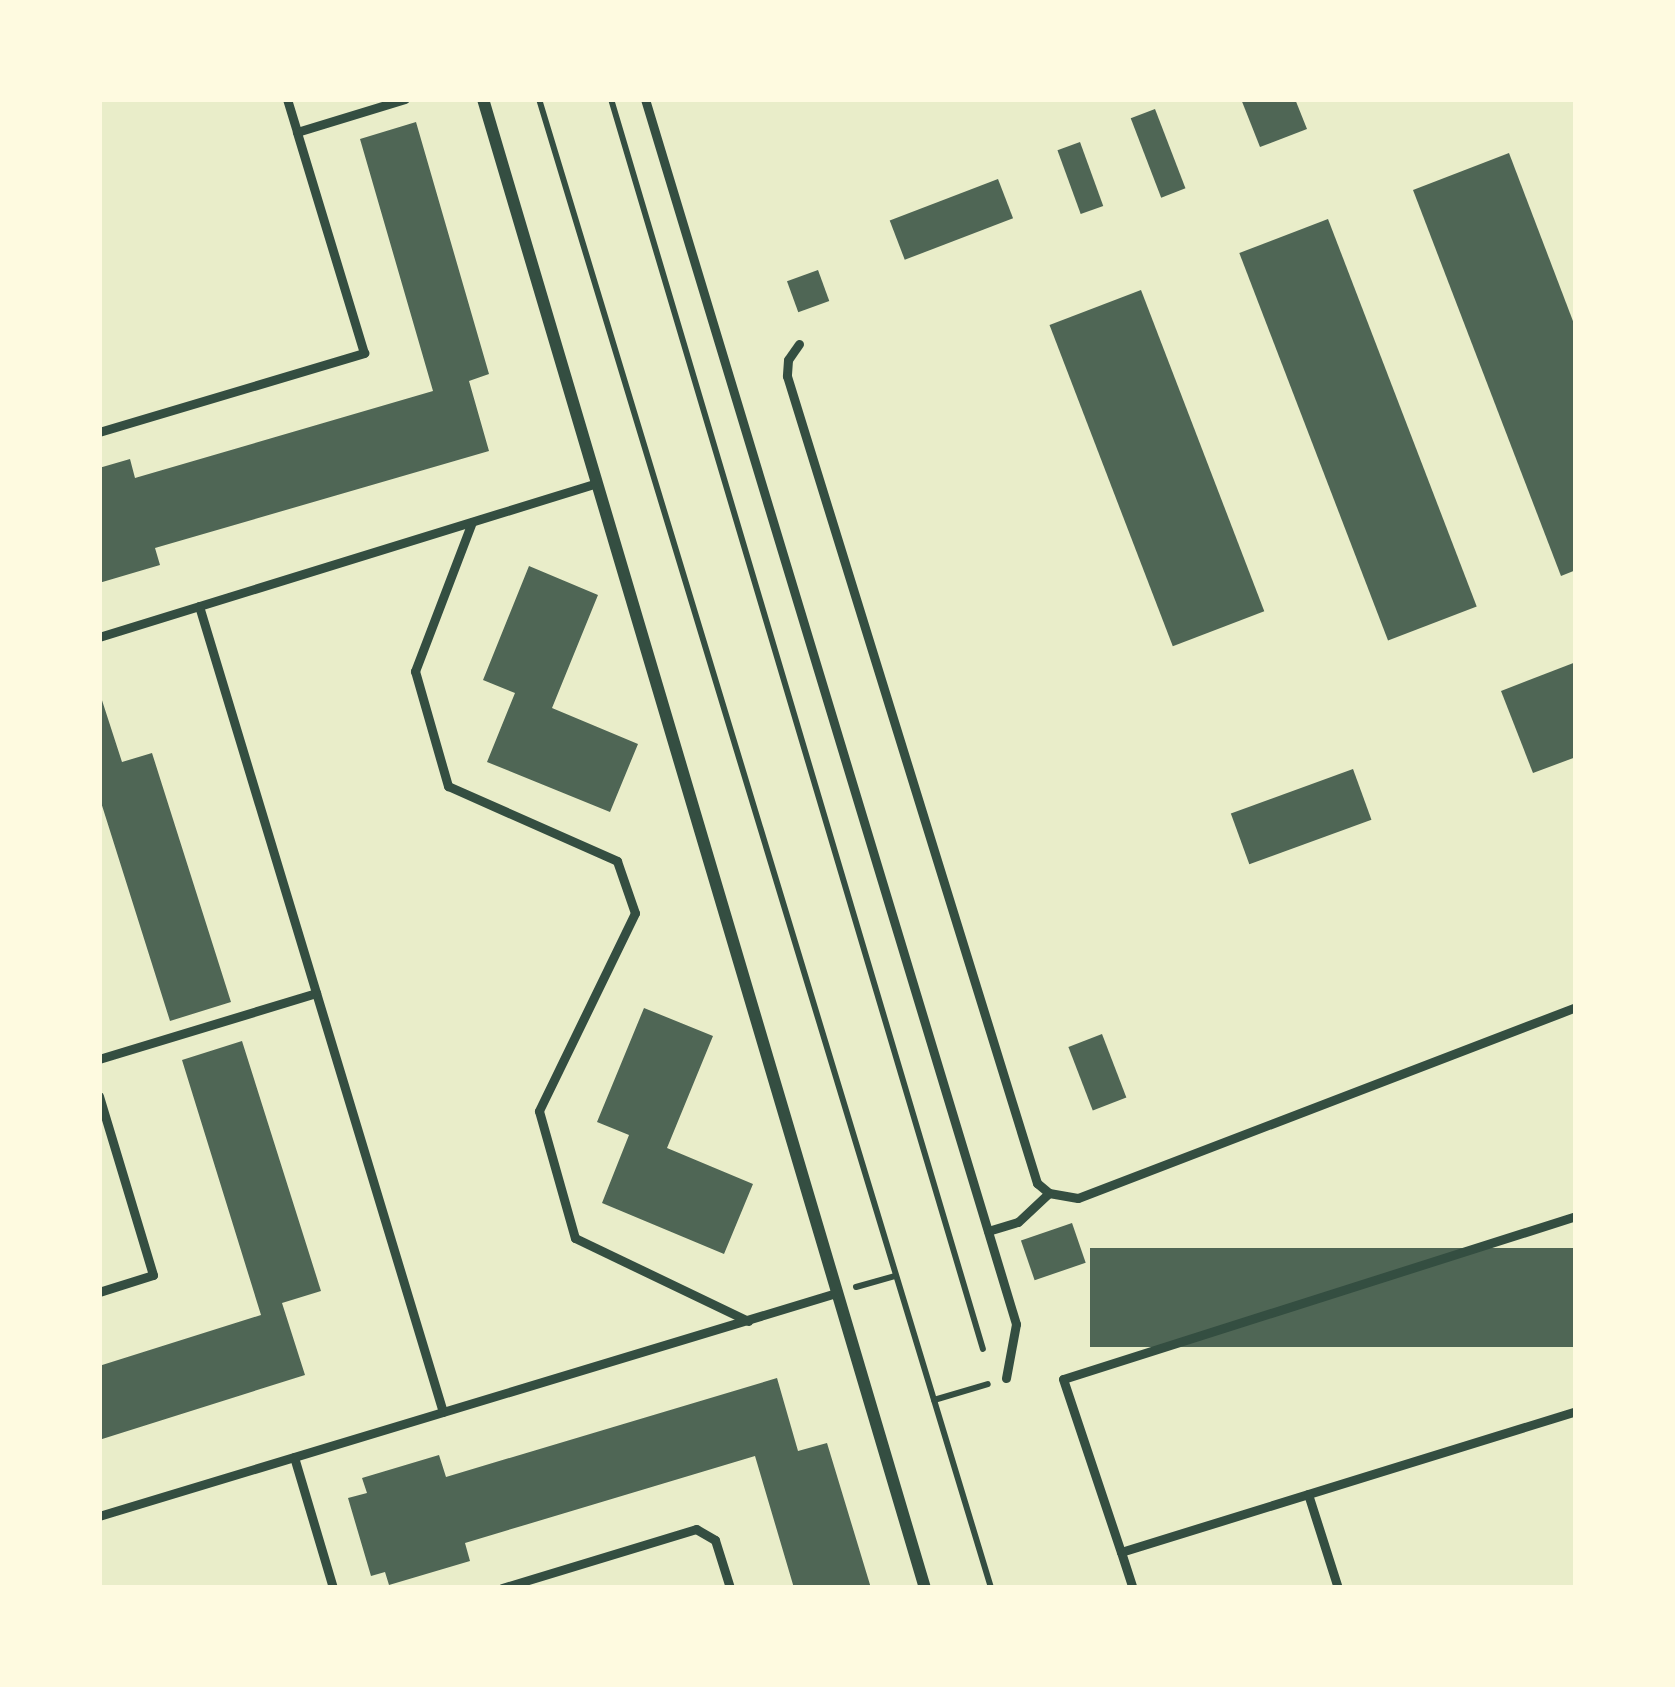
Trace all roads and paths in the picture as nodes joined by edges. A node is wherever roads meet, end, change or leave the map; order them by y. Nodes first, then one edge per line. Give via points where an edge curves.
1 (287, 99) edge
2 (405, 99) edge
3 (483, 99) edge
4 (539, 99) edge
5 (610, 99) edge
6 (645, 99) edge
7 (297, 131) junction
8 (799, 344) dead end
9 (99, 432) edge
10 (594, 484) junction
11 (472, 522) junction
12 (199, 606) junction
13 (99, 637) edge
14 (316, 993) junction
15 (1576, 1007) edge
16 (99, 1059) edge
17 (99, 1096) edge
18 (1049, 1193) junction
19 (1576, 1216) edge
20 (988, 1231) junction
21 (896, 1275) junction
22 (99, 1292) edge
23 (836, 1293) junction
24 (748, 1321) junction
25 (983, 1349) dead end
26 (1006, 1378) joint
27 (934, 1400) junction
28 (1576, 1411) edge
29 (443, 1412) junction
30 (294, 1457) junction
31 (1308, 1494) junction
32 (99, 1516) edge
33 (1121, 1552) junction
34 (333, 1588) edge
35 (502, 1588) edge
36 (730, 1588) edge
37 (925, 1588) edge
38 (991, 1588) edge
39 (1132, 1588) edge
40 (1338, 1588) edge

1 - 7 lane
2 - 7 lane
3 - 10 street
4 - 21 path
5 - 25 path
6 - 20 lane
7 - 9 lane via 364,353
8 - 18 lane via 787,376 1037,1183
10 - 11 lane
10 - 23 street
11 - 12 lane
11 - 24 lane via 415,671 448,786 617,861 635,914 539,1111 575,1238
12 - 13 lane
12 - 14 lane
14 - 16 lane
14 - 29 lane
15 - 18 lane via 1078,1198
17 - 22 lane via 153,1275
18 - 20 lane via 1018,1222
19 - 33 lane via 1063,1379
20 - 26 lane via 1016,1324
21 - 23 path
21 - 27 path
23 - 24 lane
23 - 37 street
24 - 29 lane
26 - 27 path
27 - 38 path
28 - 31 lane
29 - 30 lane
30 - 32 lane
30 - 34 lane
31 - 33 lane
31 - 40 lane
33 - 39 lane
35 - 36 lane via 696,1529 715,1540

